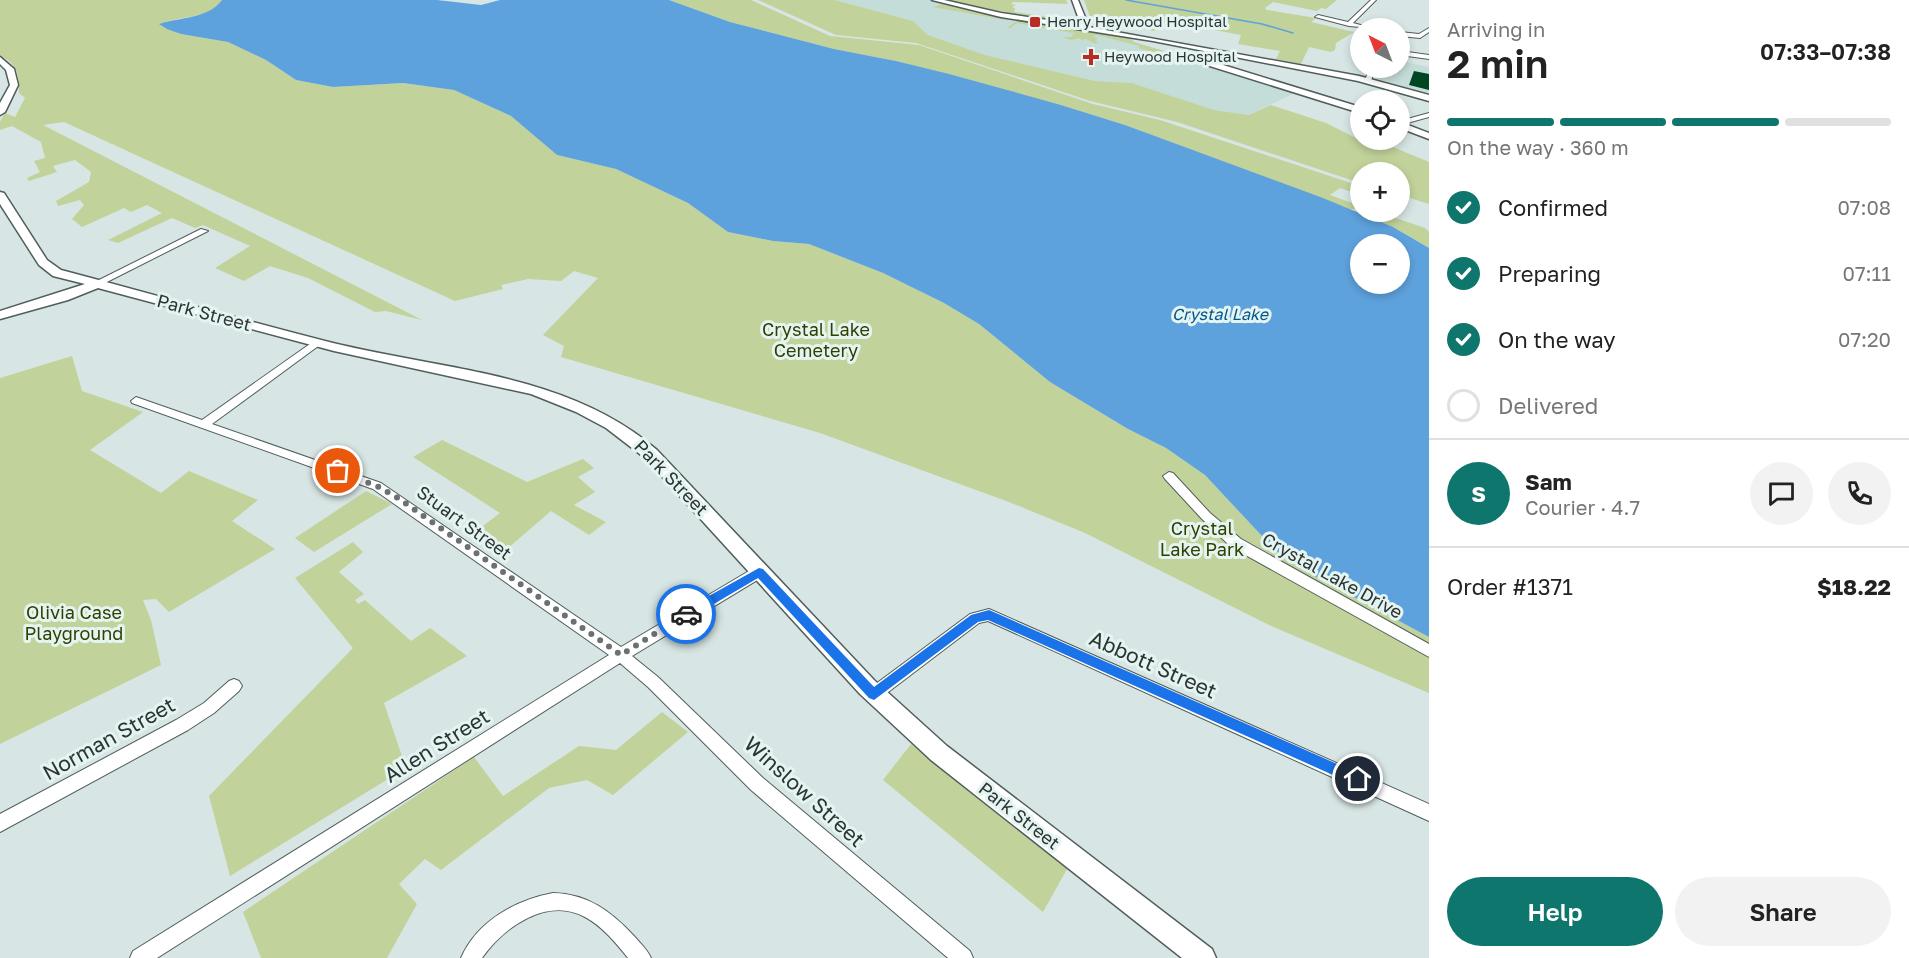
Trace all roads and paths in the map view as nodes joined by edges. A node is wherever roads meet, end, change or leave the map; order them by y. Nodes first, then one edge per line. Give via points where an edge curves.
1 (935, 0) edge
2 (1075, 0) edge
3 (1374, 0) edge
4 (1318, 16) dead end
5 (1349, 24) joint
6 (1086, 28) junction
7 (1429, 30) edge
8 (1410, 35) edge
9 (1137, 36) junction
10 (1410, 54) edge
11 (1429, 57) edge
12 (0, 59) edge
13 (1369, 78) edge
14 (1368, 81) junction
15 (1429, 98) edge
16 (1350, 107) edge
17 (0, 112) edge
18 (1429, 115) edge
19 (1410, 121) edge
20 (1410, 128) edge
21 (1429, 136) edge
22 (0, 195) edge
23 (204, 231) dead end
24 (94, 285) junction
25 (0, 315) edge
26 (317, 342) junction
27 (136, 401) dead end
28 (203, 425) junction
29 (1169, 476) dead end
30 (759, 572) junction
31 (1429, 651) edge
32 (621, 655) junction
33 (234, 686) dead end
34 (874, 694) junction
35 (1429, 813) edge
36 (0, 823) edge
37 (140, 958) edge
38 (471, 958) edge
39 (641, 958) edge
40 (963, 958) edge
41 (1203, 958) edge

1 - 6 street
2 - 6 street
3 - 5 street
4 - 5 street
6 - 9 street
7 - 8 street via 1419,36
9 - 14 street
9 - 16 street via 1142,42
10 - 11 street
12 - 17 street via 10,69 14,85
13 - 14 street
14 - 15 street
18 - 19 street
20 - 21 street
22 - 24 street, Park Street via 48,268
23 - 24 street
24 - 25 street
24 - 26 street, Park Street
26 - 28 street
26 - 30 street, Park Street via 535,390 608,422 651,454
27 - 28 street, Stuart Street
28 - 32 street, Stuart Street via 377,486
29 - 31 street, Crystal Lake Drive via 1221,531 1251,553
30 - 32 street, Allen Street
30 - 34 street, Park Street
32 - 37 street, Allen Street
32 - 40 street, Winslow Street via 757,784
33 - 36 street, Norman Street via 182,725
34 - 35 street, Abbott Street via 975,618 989,615
34 - 41 street, Park Street via 939,753
38 - 39 street via 500,923 516,913 550,903 569,903 593,912

